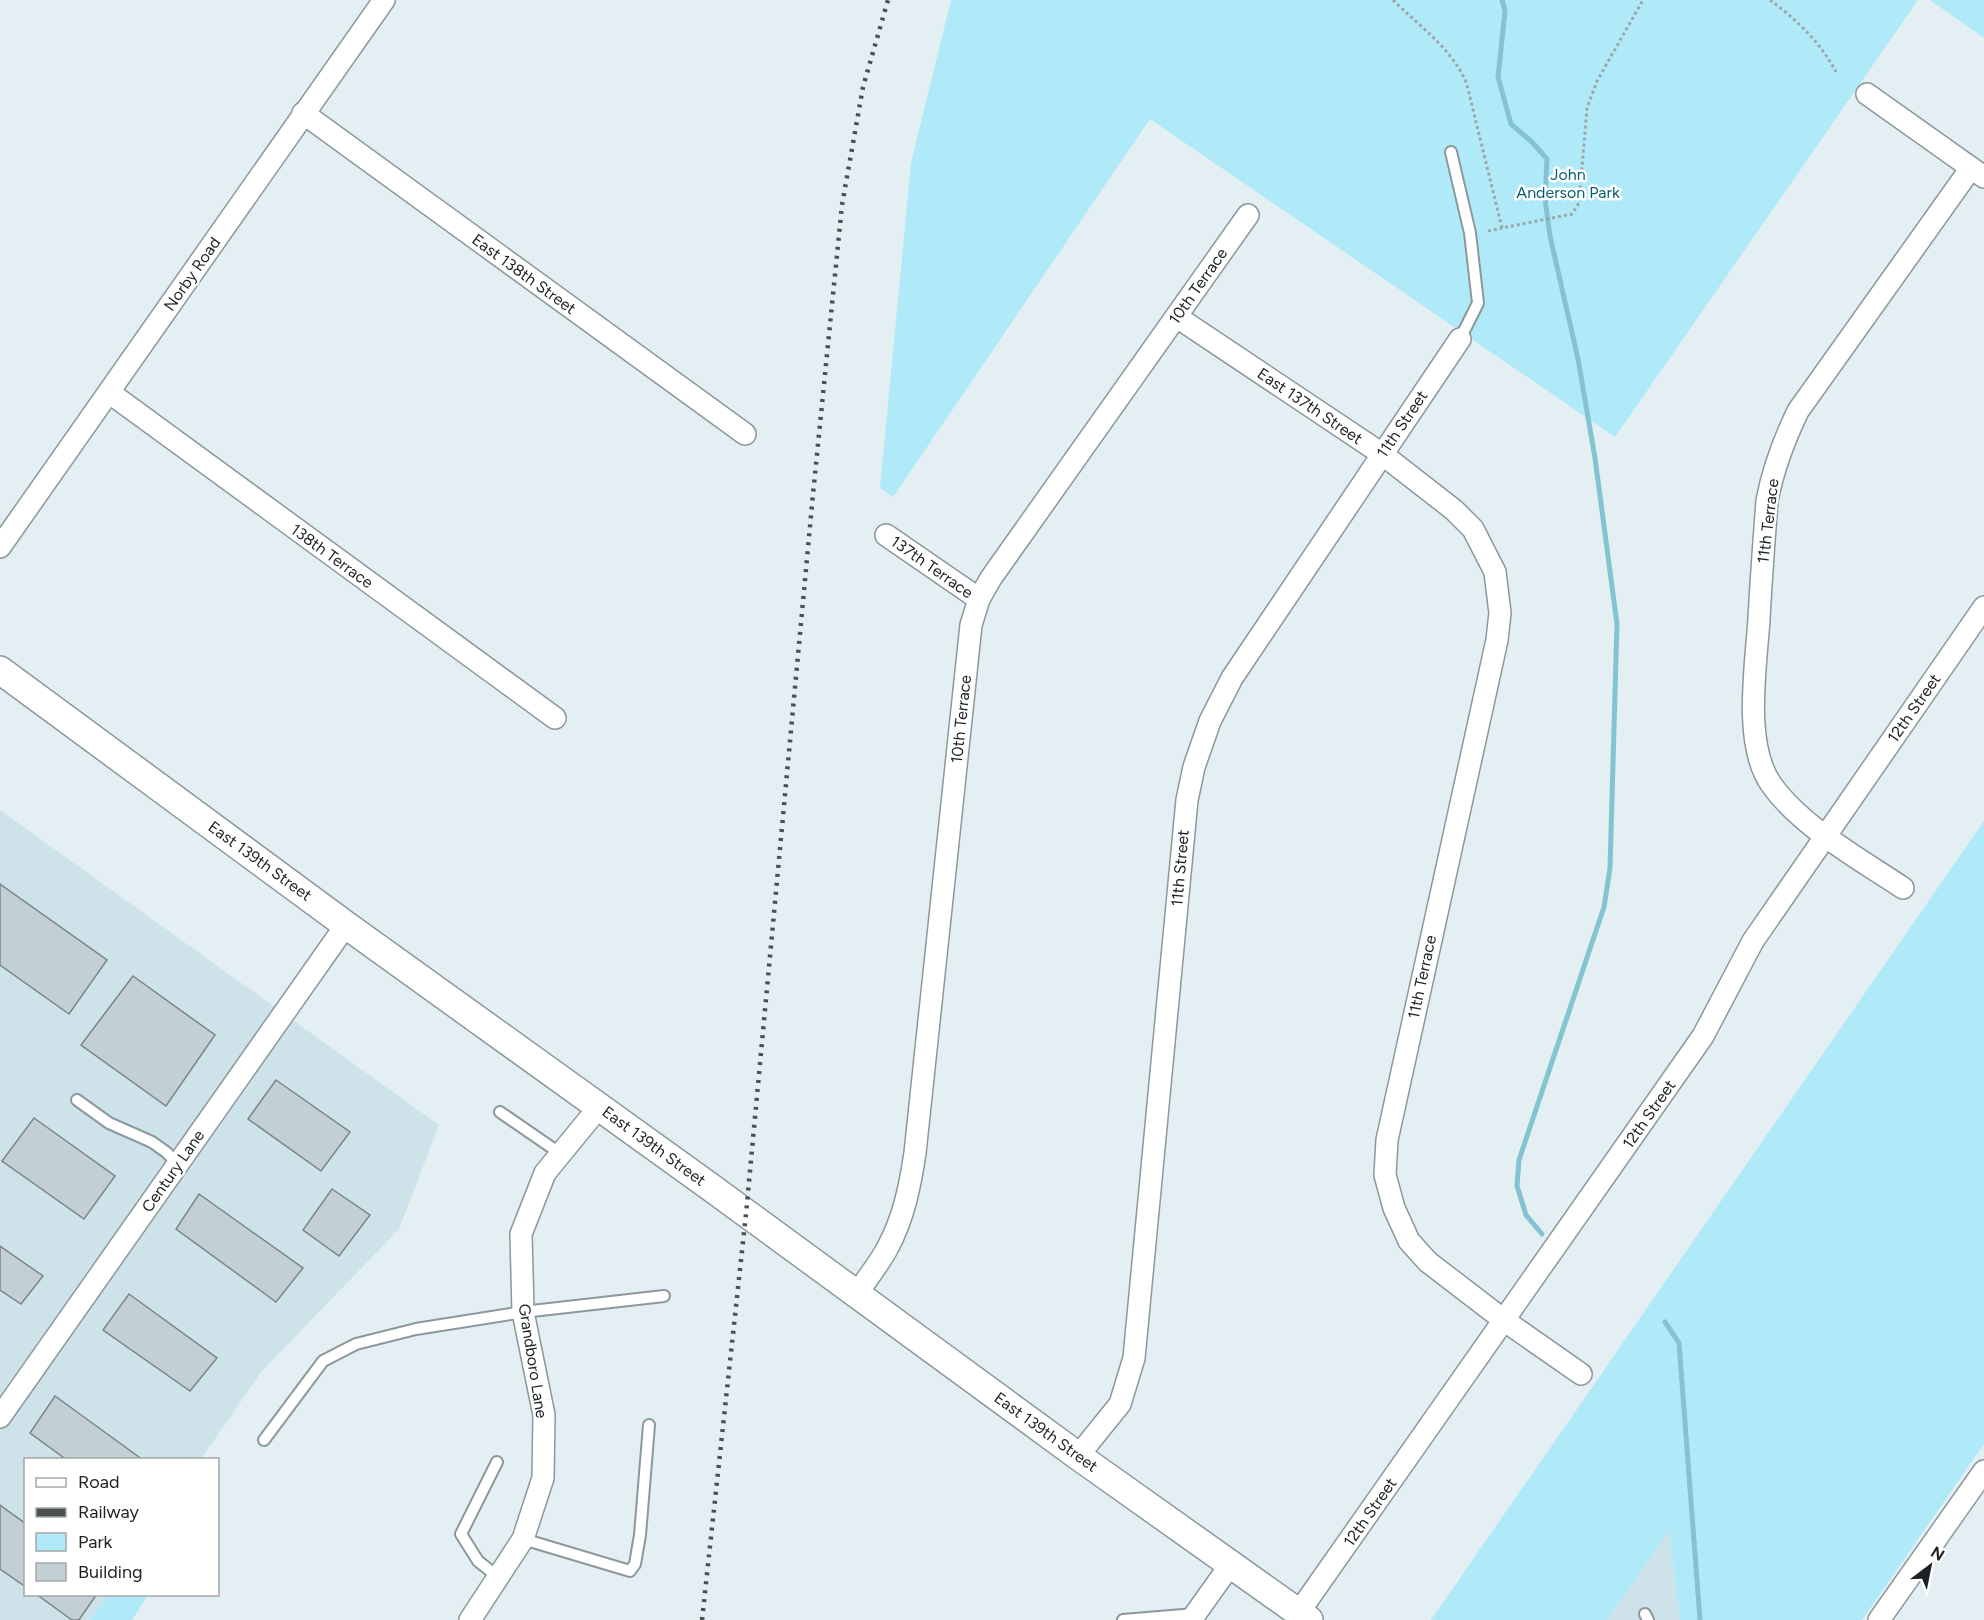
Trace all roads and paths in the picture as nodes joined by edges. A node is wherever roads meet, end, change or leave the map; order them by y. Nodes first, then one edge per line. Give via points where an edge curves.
1 (384, 0) edge
2 (1393, 0) edge
3 (1643, 0) edge
4 (1770, 0) edge
5 (1836, 72) dead end
6 (1867, 94) dead end
7 (303, 113) junction
8 (1451, 152) dead end
9 (1978, 172) edge
10 (1248, 215) dead end
11 (1502, 228) junction
12 (1488, 231) dead end
13 (1177, 317) junction
14 (1460, 339) joint
15 (110, 393) junction
16 (745, 434) dead end
17 (1382, 454) junction
18 (886, 535) dead end
19 (0, 547) edge
20 (1497, 588) joint
21 (979, 599) junction
22 (1984, 607) edge
23 (0, 670) edge
24 (555, 718) dead end
25 (1825, 835) junction
26 (1903, 888) dead end
27 (346, 925) junction
28 (77, 1100) dead end
29 (599, 1107) junction
30 (500, 1112) dead end
31 (561, 1154) junction
32 (178, 1164) junction
33 (857, 1293) junction
34 (664, 1296) dead end
35 (523, 1312) junction
36 (1505, 1321) junction
37 (1581, 1374) dead end
38 (0, 1417) edge
39 (649, 1425) dead end
40 (264, 1440) dead end
41 (1078, 1456) junction
42 (497, 1462) dead end
43 (1984, 1471) edge
44 (523, 1539) junction
45 (1232, 1564) junction
46 (498, 1577) junction
47 (1304, 1616) edge
48 (1193, 1617) edge
49 (470, 1620) edge
50 (1123, 1620) edge
51 (1879, 1620) edge

1 - 7 street, Norby Road
2 - 11 path via 1461,71
3 - 11 path via 1589,101 1579,203 1572,214
4 - 5 path via 1805,30
6 - 9 street
7 - 15 street, Norby Road
7 - 16 street, East 138th Street
8 - 14 lane via 1470,233 1478,303
9 - 25 street, 11th Terrace via 1798,411 1770,482 1753,705 1757,751 1770,783
10 - 13 street, 10th Terrace
11 - 12 path
13 - 17 street, East 137th Street
13 - 21 street, 10th Terrace
14 - 17 street, 11th Street
15 - 19 street, Norby Road
15 - 24 street, 138th Terrace
17 - 20 street, East 137th Street via 1454,510 1473,530 1495,572
17 - 41 street, 11th Street via 1232,678 1210,721 1194,767 1187,800 1134,1358 1120,1404
18 - 21 street, 137th Terrace
20 - 36 street, 11th Terrace via 1497,640 1387,1140 1384,1174 1409,1241 1428,1262
21 - 33 street, 10th Terrace via 971,625 907,1200 887,1249
22 - 25 street, 12th Street
23 - 27 street, East 139th Street
25 - 26 street, 11th Terrace
25 - 36 street, 12th Street via 1753,941 1703,1036
27 - 29 street, East 139th Street
27 - 32 street, Century Lane
28 - 32 lane via 109,1123 152,1142
29 - 31 street, Grandboro Lane
29 - 33 street, East 139th Street
30 - 31 lane
31 - 35 street, Grandboro Lane via 545,1173 521,1234
32 - 38 street, Century Lane
33 - 41 street, East 139th Street
34 - 35 lane
35 - 40 lane via 416,1329 356,1344 323,1361
35 - 44 street, Grandboro Lane via 544,1414 543,1478
36 - 37 street
36 - 47 street, 12th Street
39 - 44 lane via 640,1535 630,1571
41 - 45 street, East 139th Street
42 - 46 lane via 461,1534 478,1562
43 - 51 street
44 - 46 street, Grandboro Lane
45 - 47 street, East 139th Street
45 - 48 street
46 - 49 street, Grandboro Lane
48 - 50 lane

